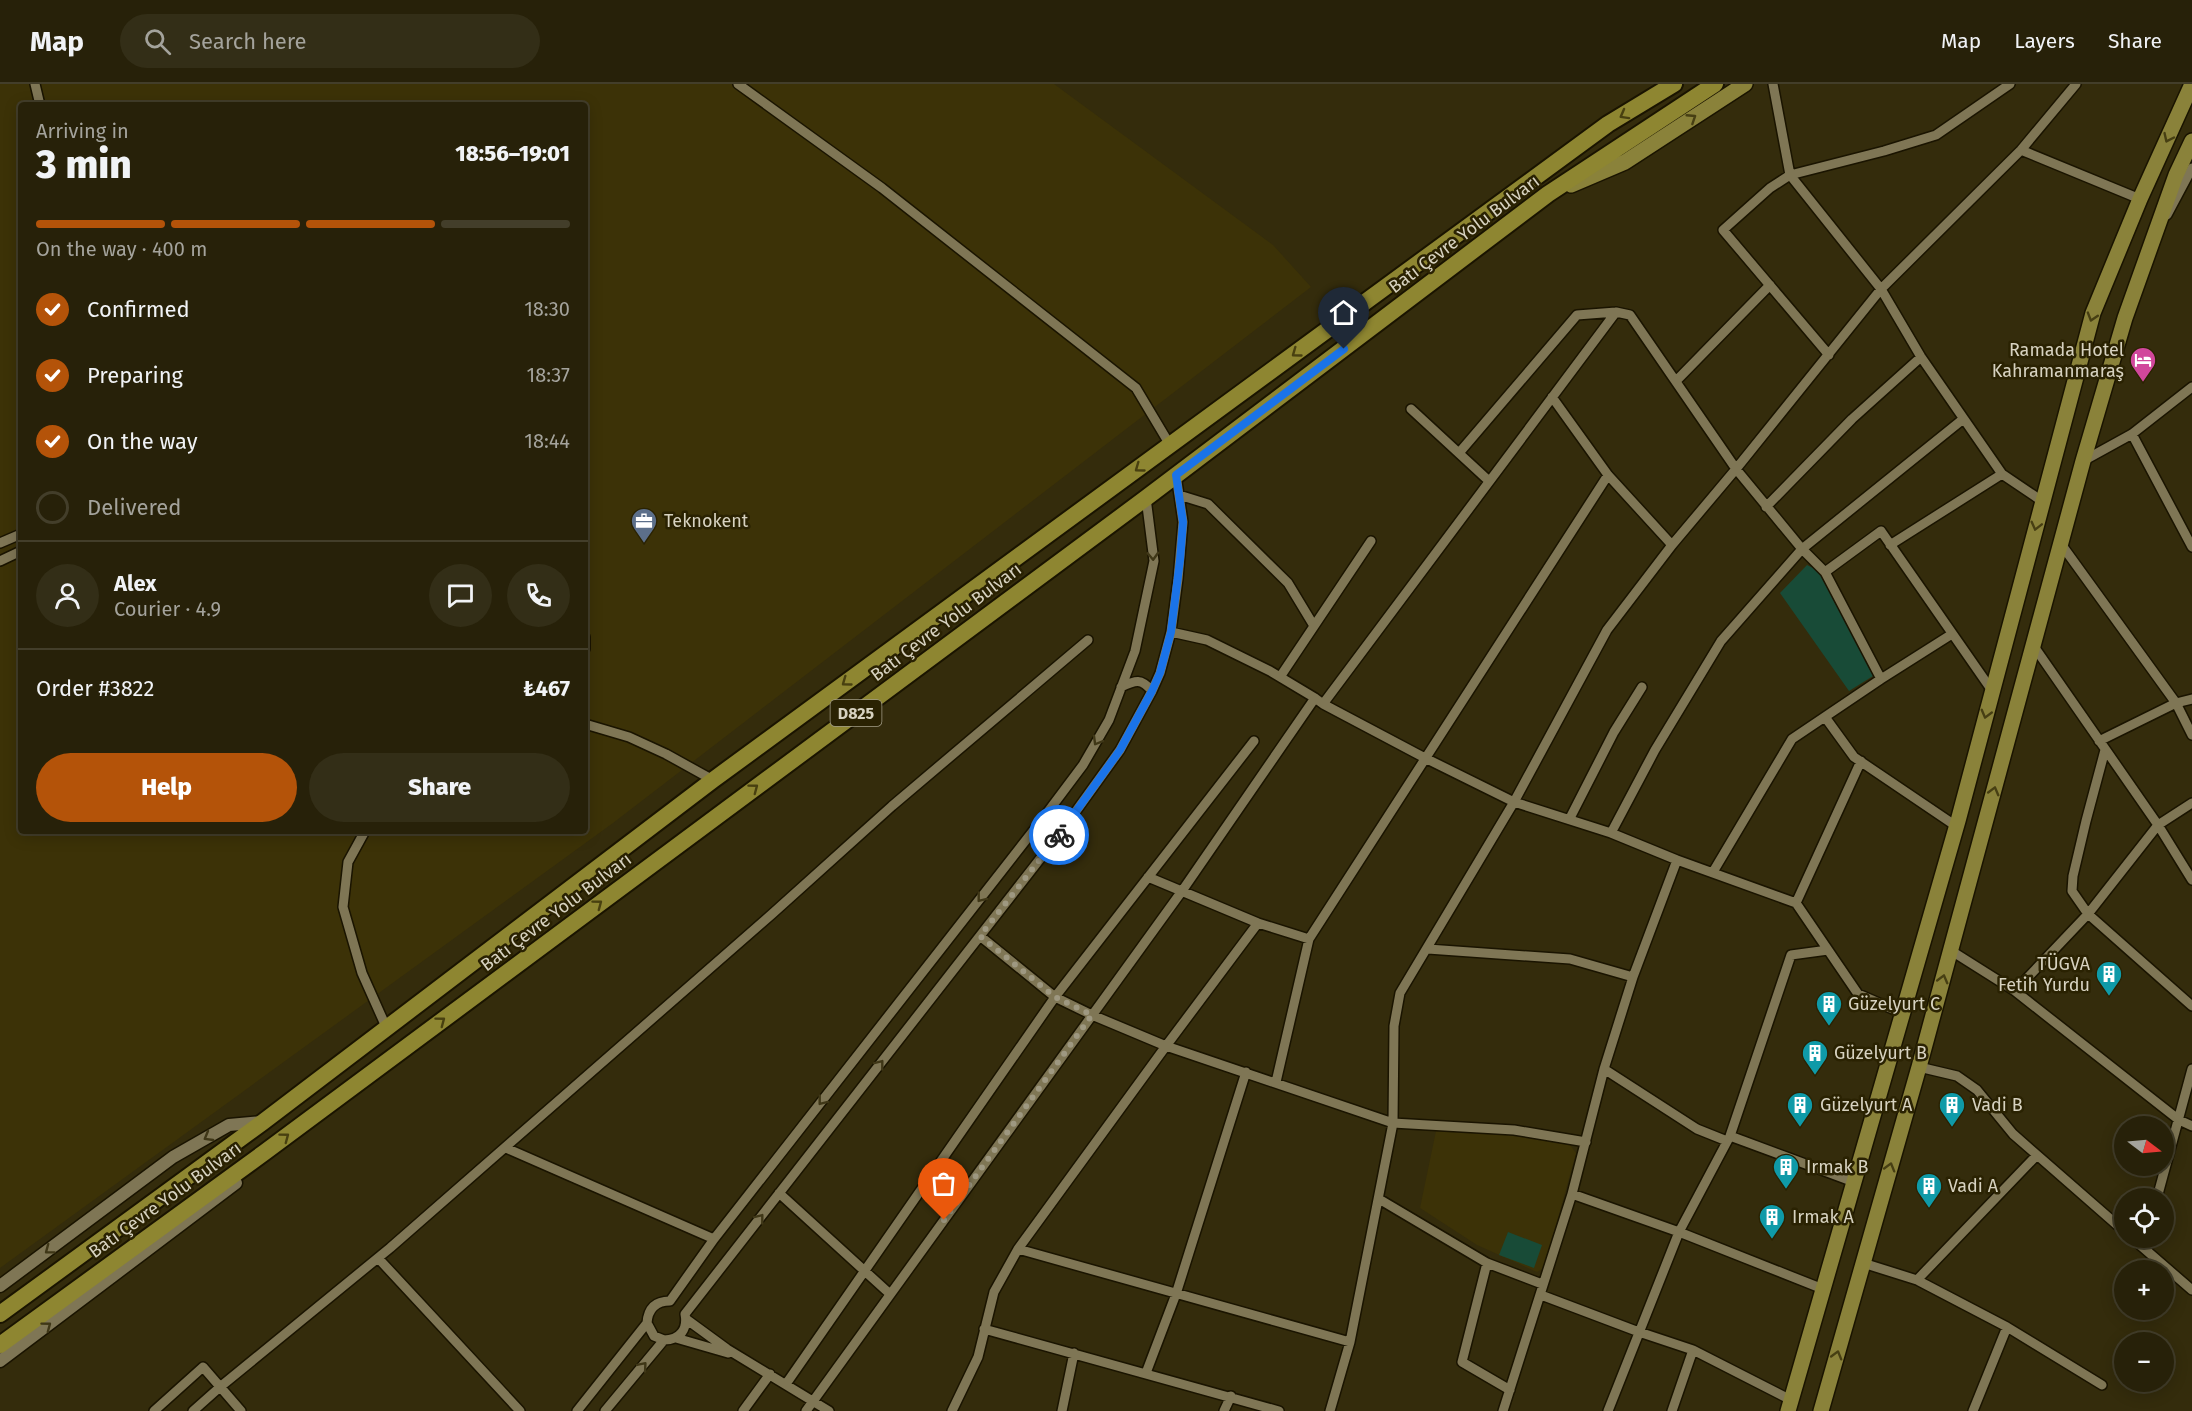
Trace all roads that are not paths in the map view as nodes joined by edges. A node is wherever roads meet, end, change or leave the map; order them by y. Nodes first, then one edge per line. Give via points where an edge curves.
1 (35, 84) edge
2 (738, 84) edge
3 (1674, 84) edge
4 (1715, 84) edge
5 (1745, 84) edge
6 (1773, 84) edge
7 (2010, 84) edge
8 (2076, 84) edge
9 (2192, 84) edge
10 (39, 102) edge
11 (2192, 141) edge
12 (2021, 150) junction
13 (2192, 168) edge
14 (1790, 176) junction
15 (1548, 194) junction
16 (2140, 199) junction
17 (2153, 238) junction
18 (1770, 285) junction
19 (1881, 289) junction
20 (1617, 312) junction
21 (1829, 355) junction
22 (1921, 357) junction
23 (1676, 381) junction
24 (2192, 387) edge
25 (1552, 397) junction
26 (1411, 409) dead end
27 (1962, 420) junction
28 (2132, 434) junction
29 (1170, 446) junction
30 (1459, 453) junction
31 (2083, 461) junction
32 (1736, 469) junction
33 (2002, 474) junction
34 (1176, 475) junction
35 (1608, 475) junction
36 (1489, 481) junction
37 (1179, 495) junction
38 (1146, 498) junction
39 (2042, 501) junction
40 (1766, 507) junction
41 (18, 535) edge
42 (1371, 541) dead end
43 (0, 543) edge
44 (1890, 544) junction
45 (2061, 544) junction
46 (1672, 545) junction
47 (2192, 547) edge
48 (1802, 549) junction
49 (18, 552) edge
50 (0, 561) edge
51 (1825, 572) junction
52 (1314, 626) junction
53 (1171, 632) junction
54 (1952, 634) junction
55 (1088, 640) dead end
56 (2033, 645) junction
57 (1280, 677) junction
58 (1881, 679) junction
59 (1121, 687) junction
60 (1642, 687) dead end
61 (1152, 691) junction
62 (1993, 692) junction
63 (1315, 698) junction
64 (2192, 699) edge
65 (2176, 703) junction
66 (1323, 704) junction
67 (1824, 717) junction
68 (588, 725) edge
69 (2192, 735) edge
70 (1254, 741) dead end
71 (2099, 741) junction
72 (2105, 750) junction
73 (1425, 758) junction
74 (1861, 761) junction
75 (712, 780) junction
76 (1515, 802) junction
77 (2192, 803) edge
78 (1570, 818) junction
79 (2158, 825) junction
80 (1956, 826) junction
81 (1611, 833) junction
82 (363, 834) edge
83 (1677, 860) junction
84 (1713, 872) junction
85 (1148, 877) junction
86 (2192, 880) edge
87 (1182, 891) junction
88 (1796, 903) junction
89 (2088, 914) junction
90 (1258, 923) junction
91 (980, 936) junction
92 (1309, 939) junction
93 (1428, 949) junction
94 (1828, 950) junction
95 (1950, 950) junction
96 (1633, 977) junction
97 (2015, 991) junction
98 (1055, 997) junction
99 (2192, 1006) edge
100 (1902, 1013) junction
101 (1092, 1015) junction
102 (387, 1029) junction
103 (1166, 1046) junction
104 (1919, 1067) junction
105 (1604, 1069) junction
106 (2192, 1070) edge
107 (1246, 1072) junction
108 (1276, 1082) junction
109 (2179, 1120) junction
110 (263, 1122) junction
111 (1393, 1123) junction
112 (2192, 1126) edge
113 (1728, 1139) junction
114 (1586, 1143) junction
115 (506, 1148) junction
116 (265, 1152) junction
117 (2037, 1155) junction
118 (1854, 1182) junction
119 (2160, 1188) edge
120 (779, 1192) junction
121 (1572, 1194) junction
122 (1379, 1199) junction
123 (2114, 1222) edge
124 (1679, 1232) junction
125 (714, 1239) junction
126 (2144, 1248) edge
127 (1018, 1249) junction
128 (378, 1258) junction
129 (1487, 1263) junction
130 (1863, 1263) junction
131 (865, 1271) junction
132 (1917, 1280) junction
133 (1542, 1284) junction
134 (0, 1286) edge
135 (1823, 1289) junction
136 (2192, 1290) edge
137 (1176, 1293) junction
138 (890, 1294) junction
139 (1541, 1295) junction
140 (670, 1301) junction
141 (0, 1314) edge
142 (686, 1317) junction
143 (647, 1323) junction
144 (2007, 1326) junction
145 (984, 1329) junction
146 (1639, 1332) junction
147 (676, 1338) junction
148 (664, 1340) junction
149 (1350, 1342) junction
150 (0, 1345) edge
151 (1693, 1350) junction
152 (1074, 1353) junction
153 (738, 1356) junction
154 (0, 1361) edge
155 (1146, 1373) junction
156 (770, 1374) junction
157 (786, 1384) junction
158 (2102, 1385) dead end
159 (220, 1387) junction
160 (1510, 1390) junction
161 (1231, 1396) junction
162 (814, 1401) junction
163 (1789, 1406) edge
164 (154, 1411) edge
165 (193, 1411) edge
166 (241, 1411) edge
167 (520, 1411) edge
168 (577, 1411) edge
169 (605, 1411) edge
170 (743, 1411) edge
171 (806, 1411) edge
172 (830, 1411) edge
173 (952, 1411) edge
174 (1062, 1411) edge
175 (1224, 1411) edge
176 (1279, 1411) edge
177 (1330, 1411) edge
178 (1503, 1411) edge
179 (1608, 1411) edge
180 (1672, 1411) edge
181 (1821, 1411) edge
182 (1973, 1411) edge

1 - 10 street
2 - 29 street via 882,188 1136,388
3 -> 29 highway, Batı Çevre Yolu Bulvarı / D825 via 1608,124
4 - 15 highway, Batı Çevre Yolu Bulvarı / D825
15 -> 5 main road via 1624,162
6 - 14 street
7 - 14 street via 1936,135
8 - 12 street
9 -> 16 main road
11 - 17 main road
12 - 16 street
12 - 19 street
13 - 17 street
14 - 18 street via 1770,188 1723,230
14 - 19 street
15 - 34 highway, Batı Çevre Yolu Bulvarı / D825
16 -> 39 main road via 2093,314
17 - 31 main road
18 - 21 street
18 - 23 street
19 - 21 street
19 - 22 street
20 - 23 street via 1630,315
20 - 25 street
20 - 30 street via 1577,315
21 - 32 street
22 - 27 street
22 - 40 street via 1852,419
23 - 32 street
24 - 28 street
25 - 35 street
25 - 36 street
26 - 30 street
27 - 33 street
27 - 48 street
28 - 31 street
28 - 47 street
29 -> 75 highway, Batı Çevre Yolu Bulvarı / D825
30 - 36 street
31 - 45 main road
32 - 40 street
32 - 46 street
33 - 39 street
33 - 44 street
34 - 37 street
34 - 38 highway, Batı Çevre Yolu Bulvarı / D825
35 - 46 street
35 - 73 street
36 - 66 street
37 - 52 street via 1208,504 1288,583
37 - 53 street via 1183,522
38 -> 59 street via 1154,561 1135,651
116 -> 38 highway, Batı Çevre Yolu Bulvarı / D825
39 -> 62 main road
40 - 48 street
41 - 43 street
42 - 52 street
44 - 51 street via 1881,531
44 - 54 street
45 - 56 main road
45 - 65 street
46 - 76 street via 1607,630
48 - 51 street
48 - 81 street via 1721,640
49 - 50 street
51 - 58 street
52 - 57 street
53 - 57 street via 1207,640
53 - 61 street
54 - 58 street
54 - 62 street
55 - 115 street via 892,806
56 - 71 street
95 -> 56 main road
57 - 63 street
58 - 67 street
59 - 61 street via 1139,681
59 -> 125 street via 1109,720 1076,774
60 - 78 street
61 - 91 street via 1120,750
62 -> 80 main road
63 - 66 street
63 - 87 street
64 - 65 street
65 - 69 street
65 - 71 street
66 - 73 street
67 - 74 street
67 - 84 street via 1792,739
68 - 75 street via 629,737
70 - 85 street
71 - 72 street
72 - 79 street
72 - 89 street via 2073,876 2072,891
73 - 76 street
73 - 92 street
74 - 80 street
74 - 88 street
75 - 102 highway, Batı Çevre Yolu Bulvarı / D825
76 - 78 street
76 - 93 street
77 - 79 street
78 - 81 street
79 - 86 street
79 - 89 street
80 - 100 main road
81 - 83 street
82 - 102 street via 348,862 344,907 362,973
83 - 84 street
83 - 96 street
84 - 88 street
85 - 87 street
85 - 98 street
87 - 90 street
87 - 101 street
88 - 94 street
89 - 97 street
89 - 99 street
90 - 92 street
90 - 103 street
91 - 98 street
120 -> 91 street
92 - 108 street
93 - 96 street via 1570,959
93 - 111 street via 1400,993 1394,1026
94 - 100 street via 1858,994
94 - 113 street via 1791,955
95 - 97 street
104 -> 95 main road
96 - 105 street
97 - 109 street
98 - 101 street
98 - 131 street
100 - 118 main road
101 - 103 street
101 - 138 street
102 - 110 highway, Batı Çevre Yolu Bulvarı / D825
103 - 107 street
103 - 127 street
104 - 117 street via 1957,1076 1977,1090 2013,1134
130 -> 104 main road
105 - 113 street via 1697,1129
105 - 114 street
106 - 109 street
107 - 108 street
107 - 137 street
108 - 111 street
109 - 112 street
109 - 119 street
110 -> 134 street via 229,1125 173,1157
110 - 141 highway, Batı Çevre Yolu Bulvarı / D825
111 - 114 street via 1514,1130
111 - 122 street
113 - 118 street
113 - 124 street
114 - 121 street
115 - 125 street
115 - 128 street
116 - 150 highway, Batı Çevre Yolu Bulvarı / D825
154 -> 116 street via 249,1173
117 - 123 street
117 - 132 street
118 - 135 main road
120 - 131 street
142 -> 120 street
121 - 124 street
121 - 133 street
122 - 129 street
122 - 149 street
124 - 135 street
124 - 146 street
125 - 140 street
126 - 136 street
127 - 137 street
127 - 145 street via 994,1292
128 - 159 street
128 - 167 street
129 - 133 street
129 - 160 street via 1462,1362
130 - 132 street
181 -> 130 main road
131 - 138 street
131 - 157 street
132 - 144 street
133 - 139 street
135 - 163 main road
137 - 149 street
137 - 155 street
138 - 162 street
139 - 146 street
139 - 160 street
140 - 142 street via 680,1305
140 - 143 street via 651,1308
142 - 147 street via 684,1330
142 - 153 street
143 - 148 street via 654,1336
143 - 168 street
144 - 158 street
144 - 182 street
145 - 152 street
145 - 173 street via 978,1357
146 - 151 street
146 - 179 street
147 - 148 street
147 - 153 street
169 -> 148 street
149 - 177 street
151 - 163 street
151 - 180 street
152 - 155 street
152 - 174 street
153 - 156 street
155 - 161 street
156 - 157 street
156 - 170 street
157 - 162 street
159 - 164 street via 203,1367
159 - 165 street
159 - 166 street
160 - 178 street
161 - 175 street
161 - 176 street
162 - 171 street
162 - 172 street

